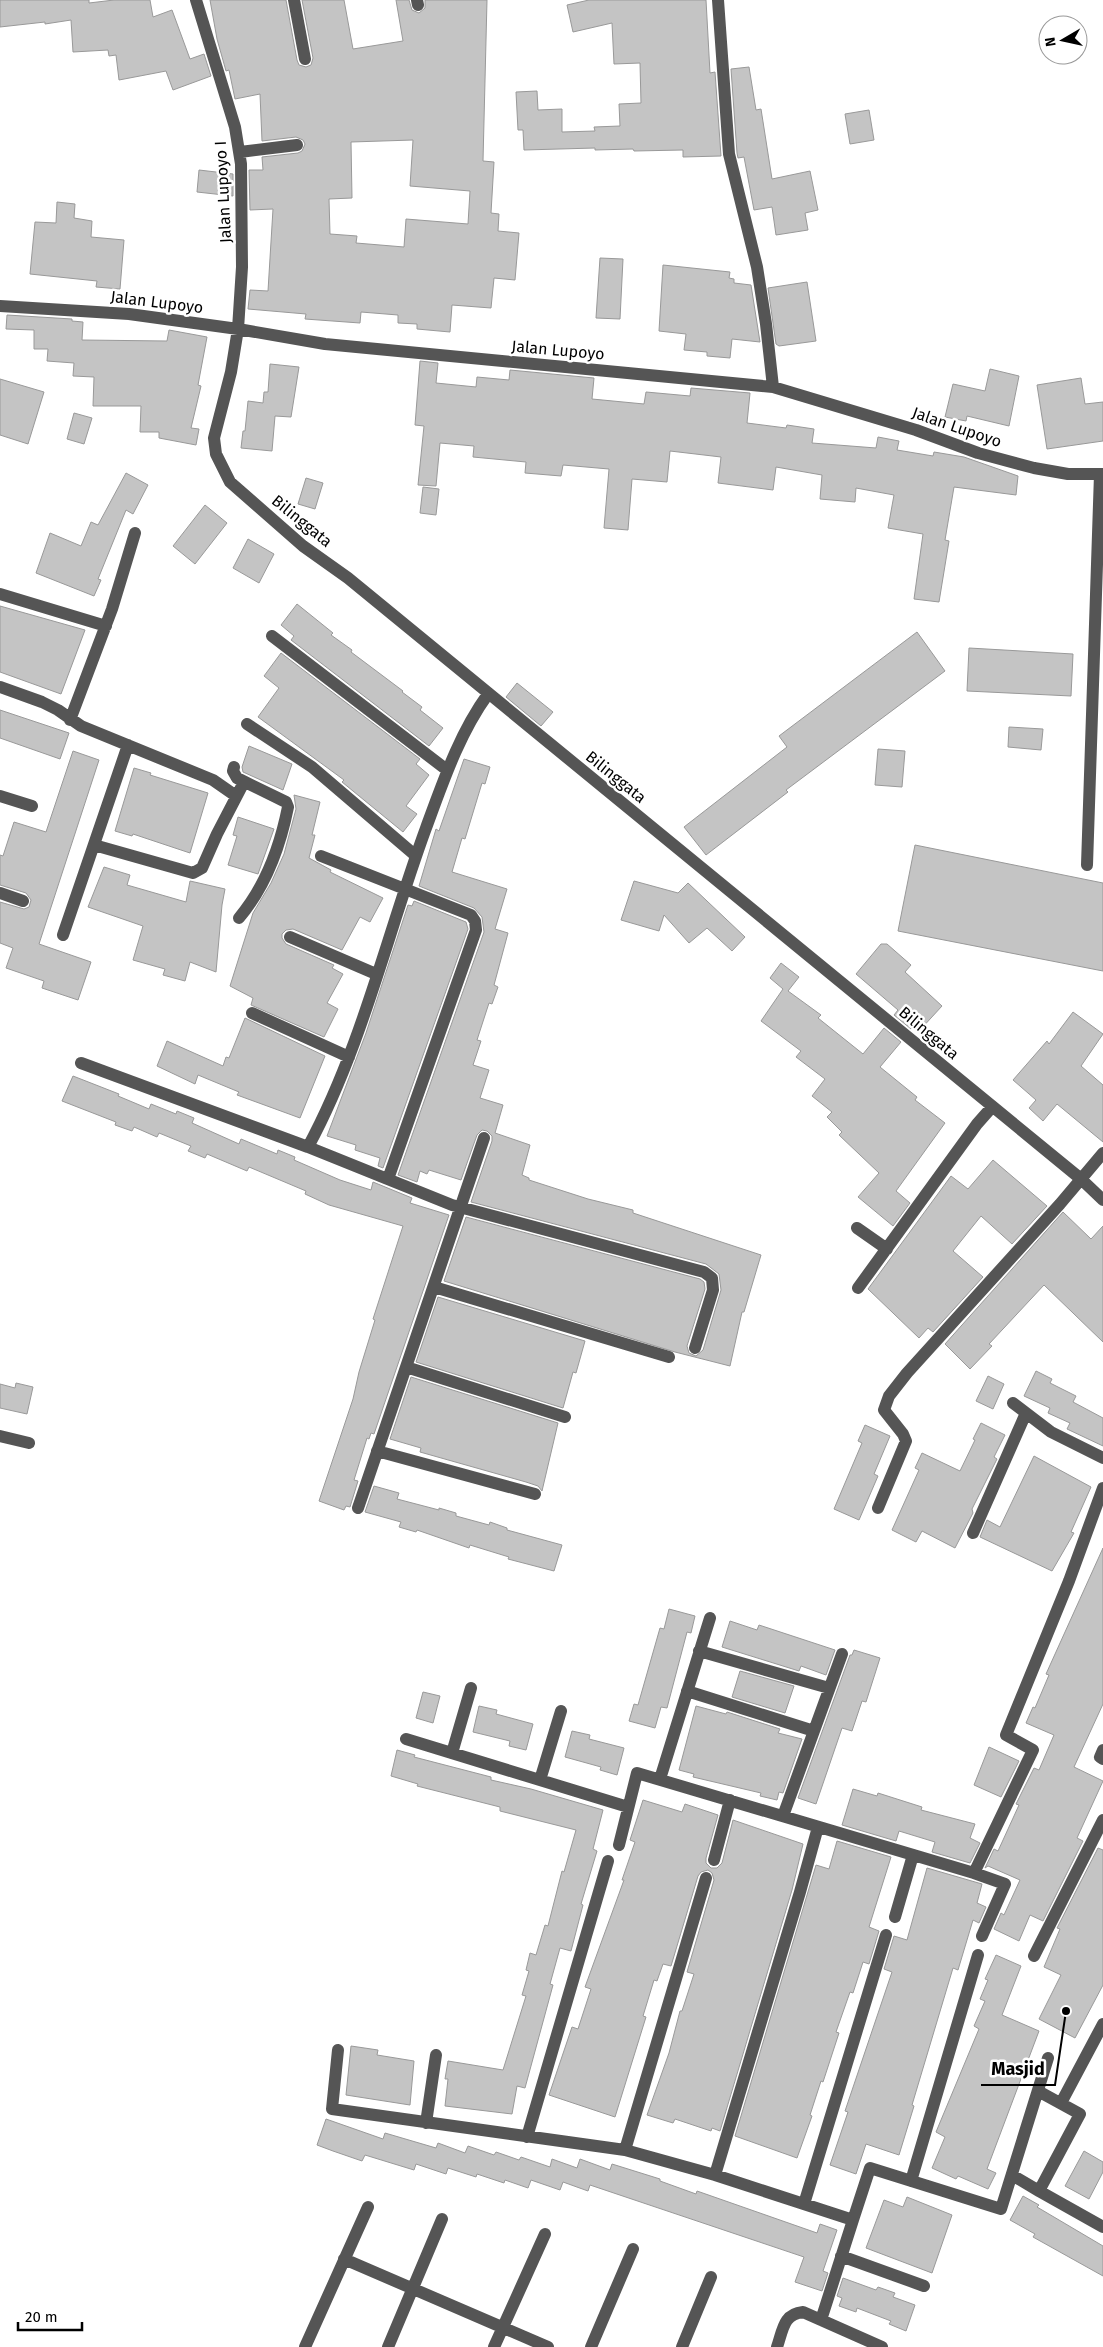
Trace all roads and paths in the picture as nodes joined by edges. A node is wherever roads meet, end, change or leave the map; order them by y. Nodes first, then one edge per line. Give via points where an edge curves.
1 (196, 0) edge
2 (294, 0) edge
3 (718, 0) edge
4 (305, 59) dead end
5 (297, 145) dead end
6 (240, 152) junction
7 (0, 306) edge
8 (238, 329) junction
9 (773, 387) junction
10 (1102, 474) edge
11 (135, 533) dead end
12 (0, 594) edge
13 (106, 626) junction
14 (272, 636) dead end
15 (0, 687) edge
16 (484, 700) junction
17 (70, 720) junction
18 (247, 724) dead end
19 (128, 745) junction
20 (234, 767) dead end
21 (448, 770) junction
22 (244, 782) junction
23 (0, 796) edge
24 (236, 796) junction
25 (32, 806) dead end
26 (94, 844) junction
27 (320, 856) dead end
28 (416, 856) junction
29 (1087, 866) dead end
30 (405, 889) junction
31 (0, 893) edge
32 (23, 901) dead end
33 (240, 918) dead end
34 (63, 935) dead end
35 (290, 937) dead end
36 (376, 974) junction
37 (252, 1013) dead end
38 (349, 1057) junction
39 (82, 1063) dead end
40 (990, 1110) junction
41 (484, 1138) dead end
42 (308, 1147) junction
43 (1103, 1152) edge
44 (388, 1179) junction
45 (1081, 1179) junction
46 (1103, 1200) edge
47 (461, 1207) junction
48 (857, 1228) dead end
49 (887, 1249) junction
50 (434, 1287) junction
51 (858, 1288) dead end
52 (695, 1348) dead end
53 (670, 1357) dead end
54 (406, 1367) junction
55 (1013, 1403) dead end
56 (1026, 1413) junction
57 (564, 1417) dead end
58 (0, 1436) edge
59 (29, 1443) dead end
60 (377, 1451) junction
61 (1103, 1458) edge
62 (1103, 1488) edge
63 (535, 1494) dead end
64 (358, 1508) dead end
65 (878, 1508) dead end
66 (973, 1533) dead end
67 (710, 1618) dead end
68 (700, 1651) junction
69 (842, 1654) dead end
70 (471, 1688) dead end
71 (829, 1688) junction
72 (687, 1691) junction
73 (561, 1711) dead end
74 (814, 1731) junction
75 (406, 1739) dead end
76 (1103, 1750) edge
77 (452, 1753) junction
78 (1103, 1759) edge
79 (660, 1779) junction
80 (540, 1780) junction
81 (730, 1800) junction
82 (628, 1807) junction
83 (783, 1816) junction
84 (1103, 1820) edge
85 (818, 1827) junction
86 (618, 1845) dead end
87 (913, 1855) junction
88 (714, 1860) dead end
89 (608, 1861) dead end
90 (974, 1873) junction
91 (706, 1878) dead end
92 (895, 1917) dead end
93 (886, 1935) dead end
94 (982, 1936) dead end
95 (978, 1955) dead end
96 (1034, 1956) dead end
97 (1103, 2024) edge
98 (338, 2050) dead end
99 (436, 2055) dead end
100 (1048, 2058) dead end
101 (1038, 2090) junction
102 (1061, 2103) junction
103 (426, 2123) junction
104 (527, 2137) junction
105 (625, 2150) junction
106 (714, 2175) junction
107 (1012, 2175) junction
108 (911, 2181) junction
109 (1039, 2191) junction
110 (804, 2204) junction
111 (368, 2207) dead end
112 (442, 2220) dead end
113 (852, 2220) junction
114 (1103, 2227) edge
115 (545, 2234) dead end
116 (633, 2249) dead end
117 (841, 2256) junction
118 (344, 2259) junction
119 (711, 2277) dead end
120 (924, 2286) dead end
121 (414, 2289) junction
122 (821, 2320) junction
123 (503, 2328) junction
124 (879, 2346) edge
125 (304, 2347) edge
126 (388, 2347) edge
127 (494, 2347) edge
128 (548, 2347) edge
129 (591, 2347) edge
130 (682, 2347) edge
131 (777, 2347) edge

1 - 6 street, Jalan Lupoyo I via 236,127
2 - 4 street
3 - 9 street via 729,154 756,267
5 - 6 street
6 - 8 street, Jalan Lupoyo I via 242,267
7 - 8 street, Jalan Lupoyo via 129,314
8 - 9 street, Jalan Lupoyo via 325,344 416,354
8 - 16 street, Bilinggata via 214,438 216,454 230,482 304,546 348,578
9 - 10 street, Jalan Lupoyo via 1034,468 1068,474
10 - 29 street
11 - 13 street
12 - 13 street
13 - 17 street
14 - 21 street
15 - 17 street via 42,702
16 - 21 street
16 - 40 street, Bilinggata
17 - 19 street
18 - 28 street via 312,767
19 - 24 street via 213,780
19 - 26 street
20 - 22 street via 234,775
21 - 28 street
22 - 24 street
22 - 33 street via 286,802 288,807 266,877
23 - 25 street
24 - 26 street via 202,868 197,872
26 - 34 street
27 - 30 street
28 - 30 street
30 - 36 street
30 - 44 street via 471,915 476,930
31 - 32 street
35 - 36 street
36 - 38 street
37 - 38 street
38 - 42 street via 324,1118
39 - 42 street
40 - 45 street, Bilinggata
40 - 49 street
41 - 47 street
42 - 44 street
43 - 45 street
44 - 47 street
45 - 46 street, Bilinggata
45 - 65 street via 889,1396 884,1410 906,1441
47 - 50 street
47 - 52 street via 704,1272 712,1278 713,1290
48 - 49 street
49 - 51 street
50 - 53 street
50 - 54 street
54 - 57 street
54 - 60 street
55 - 56 street
56 - 61 street via 1051,1432
56 - 66 street
58 - 59 street
60 - 63 street
60 - 64 street
62 - 90 street via 1006,1735 1033,1750
67 - 68 street
68 - 71 street
68 - 72 street
69 - 71 street
70 - 77 street
71 - 74 street
72 - 74 street
72 - 79 street
73 - 80 street
74 - 83 street
75 - 77 street
76 - 78 street via 1100,1757
77 - 80 street
79 - 81 street
79 - 82 street via 637,1773
80 - 82 street
81 - 83 street
81 - 88 street
82 - 86 street
83 - 85 street
84 - 96 street
85 - 87 street
85 - 106 street
87 - 90 street
87 - 92 street
89 - 104 street
90 - 94 street via 1005,1884
91 - 105 street
93 - 110 street
95 - 108 street
97 - 102 street
98 - 103 street via 332,2109
99 - 103 street
100 - 101 street
101 - 102 street
101 - 107 street
102 - 109 street via 1080,2114
103 - 104 street
104 - 105 street
105 - 106 street
106 - 110 street
107 - 108 street via 1001,2209
107 - 109 street
108 - 113 street via 870,2168
109 - 114 street
110 - 113 street
111 - 118 street
112 - 121 street
113 - 117 street
115 - 123 street
116 - 129 street
117 - 120 street
117 - 122 street
118 - 121 street
118 - 125 street
119 - 130 street
121 - 123 street
121 - 126 street
122 - 124 street
122 - 131 street via 803,2312 794,2313 788,2317
123 - 127 street
123 - 128 street

